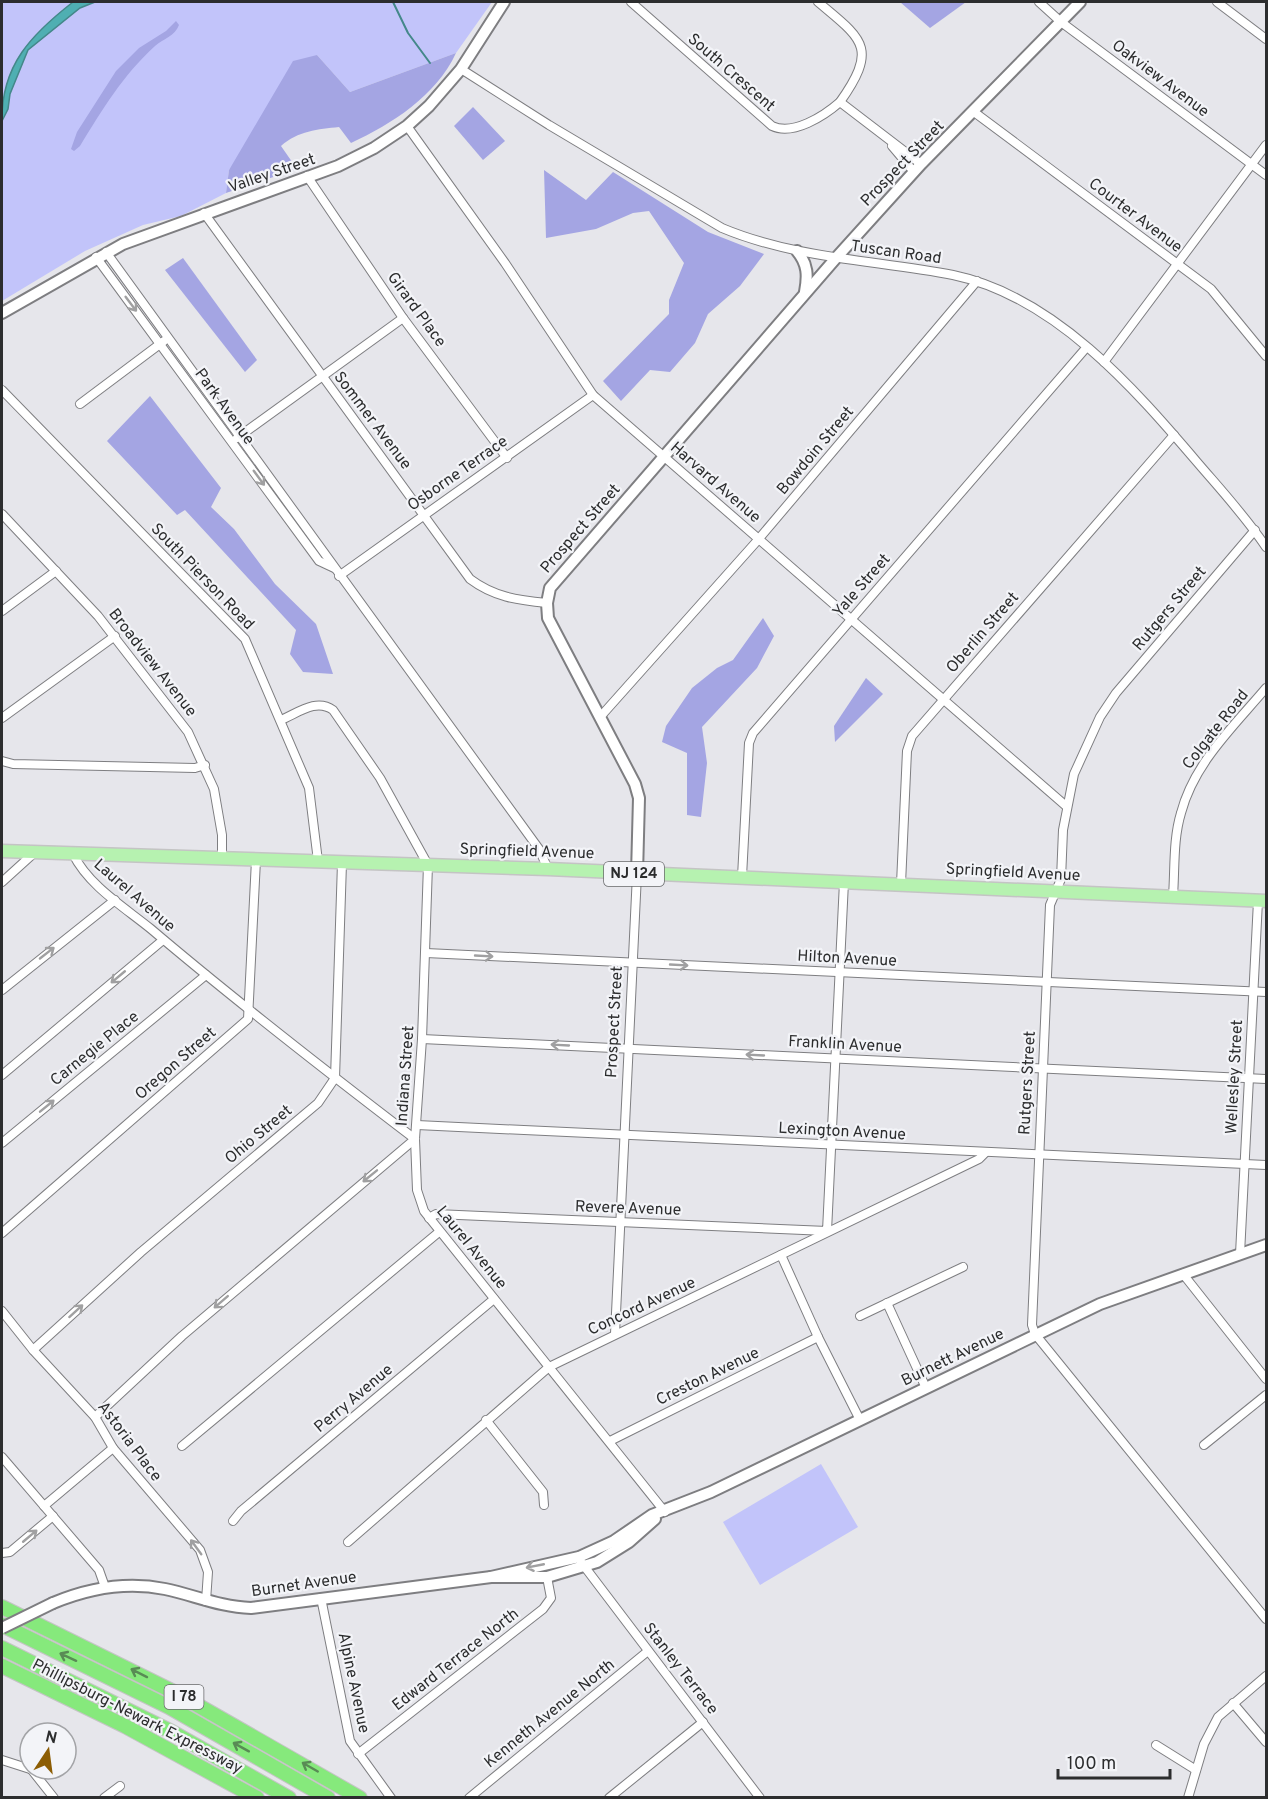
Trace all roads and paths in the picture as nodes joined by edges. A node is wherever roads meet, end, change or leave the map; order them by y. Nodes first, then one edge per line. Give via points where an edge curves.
1 (504, 2) edge
2 (631, 2) edge
3 (818, 2) edge
4 (1039, 2) edge
5 (1080, 2) edge
6 (1217, 2) edge
7 (1061, 22) junction
8 (1266, 39) edge
9 (461, 69) junction
10 (840, 102) junction
11 (974, 112) junction
12 (407, 126) junction
13 (1266, 145) edge
14 (1252, 164) junction
15 (918, 168) junction
16 (1266, 175) edge
17 (307, 176) junction
18 (204, 213) junction
19 (797, 251) junction
20 (101, 254) junction
21 (836, 258) junction
22 (1178, 265) junction
23 (977, 281) junction
24 (804, 294) junction
25 (2, 313) edge
26 (403, 318) junction
27 (164, 341) junction
28 (1086, 348) junction
29 (1266, 356) edge
30 (1104, 362) junction
31 (322, 375) junction
32 (2, 390) edge
33 (593, 395) junction
34 (80, 404) dead end
35 (1174, 435) junction
36 (235, 439) junction
37 (665, 457) junction
38 (507, 458) junction
39 (2, 514) edge
40 (424, 514) junction
41 (1255, 530) junction
42 (759, 539) junction
43 (1266, 547) edge
44 (56, 571) junction
45 (339, 576) junction
46 (547, 603) junction
47 (2, 611) edge
48 (852, 619) junction
49 (115, 636) junction
50 (1266, 688) edge
51 (945, 698) junction
52 (601, 716) junction
53 (2, 718) edge
54 (281, 720) junction
55 (2, 761) edge
56 (205, 765) junction
57 (1066, 806) junction
58 (2, 851) edge
59 (34, 852) junction
60 (73, 854) junction
61 (222, 859) junction
62 (256, 860) junction
63 (318, 861) junction
64 (342, 862) junction
65 (428, 865) junction
66 (548, 869) junction
67 (637, 874) junction
68 (742, 877) junction
69 (2, 882) edge
70 (844, 882) junction
71 (901, 884) junction
72 (1056, 892) junction
73 (1173, 896) junction
74 (115, 900) junction
75 (1262, 901) edge
76 (163, 940) junction
77 (426, 953) junction
78 (633, 963) junction
79 (839, 972) junction
80 (206, 975) junction
81 (1046, 982) junction
82 (2, 990) edge
83 (1252, 991) junction
84 (1266, 992) edge
85 (250, 1011) junction
86 (422, 1039) junction
87 (628, 1049) junction
88 (835, 1058) junction
89 (1043, 1068) junction
90 (2, 1075) edge
91 (335, 1078) junction
92 (1250, 1078) junction
93 (1266, 1079) edge
94 (417, 1125) junction
95 (625, 1136) junction
96 (415, 1139) junction
97 (2, 1143) edge
98 (831, 1145) junction
99 (986, 1153) junction
100 (1038, 1154) junction
101 (1245, 1164) junction
102 (1266, 1165) edge
103 (429, 1218) junction
104 (620, 1222) junction
105 (827, 1231) junction
106 (439, 1232) junction
107 (2, 1233) edge
108 (1266, 1245) edge
109 (1240, 1254) junction
110 (781, 1255) junction
111 (963, 1267) dead end
112 (1183, 1274) junction
113 (494, 1299) junction
114 (887, 1304) junction
115 (2, 1311) edge
116 (860, 1316) dead end
117 (615, 1334) junction
118 (1035, 1334) junction
119 (818, 1338) junction
120 (33, 1350) junction
121 (549, 1367) junction
122 (1266, 1379) edge
123 (926, 1388) junction
124 (1266, 1395) edge
125 (95, 1417) junction
126 (486, 1420) junction
127 (860, 1420) junction
128 (610, 1441) junction
129 (1204, 1445) dead end
130 (182, 1446) dead end
131 (113, 1448) junction
132 (2, 1457) edge
133 (544, 1505) dead end
134 (44, 1506) junction
135 (662, 1513) junction
136 (53, 1516) junction
137 (233, 1521) dead end
138 (348, 1542) dead end
139 (3, 1553) edge
140 (581, 1562) junction
141 (547, 1576) junction
142 (491, 1577) junction
143 (105, 1587) junction
144 (321, 1598) junction
145 (206, 1601) junction
146 (2, 1607) edge
147 (1266, 1619) edge
148 (2, 1627) edge
149 (2, 1648) edge
150 (648, 1651) junction
151 (4, 1668) edge
152 (1266, 1676) edge
153 (1233, 1703) junction
154 (703, 1722) junction
155 (1266, 1742) edge
156 (1156, 1744) dead end
157 (358, 1754) junction
158 (2, 1760) edge
159 (18, 1765) edge
160 (1196, 1770) junction
161 (40, 1781) edge
162 (120, 1786) dead end
163 (54, 1797) edge
164 (104, 1797) edge
165 (257, 1797) edge
166 (290, 1797) edge
167 (328, 1797) edge
168 (360, 1797) edge
169 (391, 1797) edge
170 (469, 1797) edge
171 (609, 1797) edge
172 (760, 1797) edge
173 (1188, 1797) edge

1 - 9 street, Valley Street
2 - 10 street, South Crescent via 780,130 825,114
3 - 10 street via 855,33 862,48 850,87
4 - 7 street, Oakview Avenue
5 - 7 street, Prospect Street
6 - 8 street
7 - 11 street, Prospect Street
7 - 14 street, Oakview Avenue
9 - 12 street, Valley Street
9 - 19 street, Tuscan Road via 722,228 749,240
10 - 15 street
11 - 15 street, Prospect Street
11 - 22 street, Courter Avenue
12 - 17 street, Valley Street via 357,158
12 - 33 street, Harvard Avenue
13 - 14 street
14 - 16 street, Oakview Avenue
14 - 22 street
15 - 21 street, Prospect Street
17 - 18 street, Valley Street
17 - 26 street, Girard Place
18 - 20 street, Valley Street
18 - 31 street, Sommer Avenue
19 - 21 street, Tuscan Road
19 - 24 street via 808,278
20 - 25 street, Valley Street
20 - 27 street, Park Avenue
21 - 23 street, Tuscan Road
21 - 24 street, Prospect Street
22 - 29 street, Courter Avenue via 1219,297
22 - 30 street
23 - 28 street, Tuscan Road via 1031,306
23 - 42 street, Bowdoin Street
24 - 37 street, Prospect Street
26 - 31 street
26 - 38 street, Girard Place
27 - 34 street
27 - 36 street, Park Avenue
28 - 30 street, Tuscan Road
28 - 48 street, Yale Street
30 - 35 street, Tuscan Road via 1148,403
31 - 36 street
31 - 40 street, Sommer Avenue
32 - 54 street, South Pierson Road via 245,639
33 - 37 street, Harvard Avenue
33 - 38 street, Osborne Terrace
35 - 41 street, Tuscan Road
35 - 51 street, Oberlin Street
36 - 45 street, Park Avenue via 327,555
37 - 42 street, Harvard Avenue
37 - 46 street, Prospect Street via 555,580
38 - 40 street, Osborne Terrace
39 - 44 street, Broadview Avenue
40 - 45 street, Osborne Terrace
40 - 46 street, Sommer Avenue via 470,579 485,590 504,598
41 - 43 street, Tuscan Road
41 - 57 street, Rutgers Street via 1116,693 1100,717 1074,774
42 - 48 street, Harvard Avenue
42 - 52 street, Bowdoin Street
44 - 47 street
44 - 49 street, Broadview Avenue
45 - 66 street, Park Avenue via 532,840
46 - 52 street, Prospect Street via 548,618
48 - 51 street, Harvard Avenue
48 - 68 street, Yale Street via 753,733 749,743
49 - 53 street
49 - 56 street, Broadview Avenue via 188,732
50 - 73 street, Colgate Road via 1213,750 1192,783 1177,830
51 - 57 street, Harvard Avenue
51 - 71 street, Oberlin Street via 912,736 907,751
52 - 67 street, Prospect Street via 639,798
54 - 63 street, South Pierson Road via 309,788
54 - 65 street via 314,705 333,710 380,778
55 - 56 street via 195,768
56 - 61 street, Broadview Avenue via 220,815
57 - 72 street, Rutgers Street via 1061,879
58 - 59 main road, Springfield Avenue / NJ 124
59 - 60 main road, Springfield Avenue / NJ 124
59 - 69 street
60 - 61 main road, Springfield Avenue / NJ 124
60 - 74 street, Laurel Avenue via 82,871
61 - 62 main road, Springfield Avenue / NJ 124
62 - 63 main road, Springfield Avenue / NJ 124
62 - 85 street
63 - 64 main road, Springfield Avenue / NJ 124
64 - 65 main road, Springfield Avenue / NJ 124
64 - 91 street
65 - 66 main road, Springfield Avenue / NJ 124
65 - 77 street, Indiana Street
66 - 67 main road, Springfield Avenue / NJ 124
67 - 68 main road, Springfield Avenue / NJ 124
67 - 78 street, Prospect Street
68 - 70 main road, Springfield Avenue / NJ 124
70 - 71 main road, Springfield Avenue / NJ 124
70 - 79 street
71 - 72 main road, Springfield Avenue / NJ 124
72 - 73 main road, Springfield Avenue / NJ 124
72 - 81 street, Rutgers Street via 1050,905
73 - 75 main road, Springfield Avenue / NJ 124
74 - 76 street, Laurel Avenue
82 -> 74 street
75 - 83 street, Wellesley Street
76 - 80 street, Laurel Avenue
76 -> 90 street
77 -> 78 street, Hilton Avenue
77 - 86 street, Indiana Street
78 -> 79 street, Hilton Avenue
78 - 87 street, Prospect Street
79 - 81 street, Hilton Avenue
79 - 88 street
80 - 85 street, Laurel Avenue
97 -> 80 street, Carnegie Place
81 - 83 street, Hilton Avenue
81 - 89 street, Rutgers Street
83 - 84 street, Hilton Avenue
83 - 92 street, Wellesley Street
85 - 91 street, Laurel Avenue
85 - 107 street, Oregon Street via 248,1019
87 -> 86 street, Franklin Avenue
86 - 94 street, Indiana Street
88 -> 87 street, Franklin Avenue
87 - 95 street, Prospect Street
88 - 89 street, Franklin Avenue
88 - 98 street
89 - 92 street, Franklin Avenue
89 - 100 street, Rutgers Street
91 - 96 street, Laurel Avenue
120 -> 91 street, Ohio Street via 141,1252 318,1103
92 - 93 street, Franklin Avenue
92 - 101 street, Wellesley Street
94 - 95 street, Lexington Avenue
94 - 96 street, Indiana Street
95 - 98 street, Lexington Avenue
95 - 104 street, Prospect Street
96 - 103 street, Laurel Avenue via 417,1190
96 -> 125 street, Indiana Street via 182,1336
98 - 99 street, Lexington Avenue
98 - 105 street
99 - 100 street, Lexington Avenue
99 - 105 street, Concord Avenue
100 - 101 street, Lexington Avenue
100 - 118 street, Rutgers Street via 1032,1325
101 - 102 street, Lexington Avenue
101 - 109 street, Wellesley Street
103 - 104 street, Revere Avenue via 436,1214
103 - 106 street, Laurel Avenue
104 - 105 street, Revere Avenue
104 - 117 street, Prospect Street
105 - 110 street, Concord Avenue
106 - 113 street, Laurel Avenue
106 - 130 street
108 - 109 street, Burnett Avenue
109 - 112 street, Burnett Avenue
110 - 117 street, Concord Avenue
110 - 119 street
111 - 114 street
112 - 118 street, Burnett Avenue via 1128,1292
112 - 122 street
113 - 121 street, Laurel Avenue
113 - 137 street, Perry Avenue
114 - 116 street
114 - 123 street
115 - 120 street, Astoria Place
117 - 121 street, Concord Avenue
118 - 123 street, Burnett Avenue
118 - 147 street
119 - 127 street
119 - 128 street, Creston Avenue
120 - 125 street, Astoria Place
121 - 126 street, Concord Avenue
121 - 128 street, Laurel Avenue
123 - 127 street, Burnett Avenue
124 - 129 street
125 - 131 street, Astoria Place
126 - 133 street via 543,1492
126 - 138 street, Concord Avenue
127 - 135 street, Burnett Avenue
128 - 135 street, Laurel Avenue
131 - 134 street
145 -> 131 street, Astoria Place via 208,1572 200,1550
132 - 134 street
134 - 136 street
135 - 140 street, Burnett Avenue via 652,1515
139 -> 136 street
136 - 143 street via 101,1574
140 - 141 street, Burnet Avenue
140 -> 142 street, Burnett Avenue
140 - 150 street, Stanley Terrace
141 - 142 street, Burnet Avenue
141 - 157 street, Edward Terrace North via 551,1598 543,1609
142 - 144 street, Burnet Avenue
143 - 145 street, Burnet Avenue via 156,1588
143 - 148 street, Burnet Avenue, bridge via 53,1603
144 - 145 street, Burnet Avenue via 251,1608
144 - 157 street, Alpine Avenue via 350,1741
168 -> 146 highway, I 78 via 169,1689
167 -> 148 highway, Phillipsburg-Newark Expressway / I 78 via 169,1707
149 - 166 highway, Phillipsburg-Newark Expressway / I 78 via 143,1716
150 - 154 street, Stanley Terrace
150 - 170 street, Kenneth Avenue North
151 - 165 highway, Phillipsburg-Newark Expressway via 125,1726
152 - 153 street
153 - 155 street
153 - 160 street via 1218,1717
154 - 171 street
154 - 172 street, Stanley Terrace
156 - 160 street
157 - 169 street, Alpine Avenue
158 - 159 street
160 - 173 street
161 - 163 street
162 - 164 street

